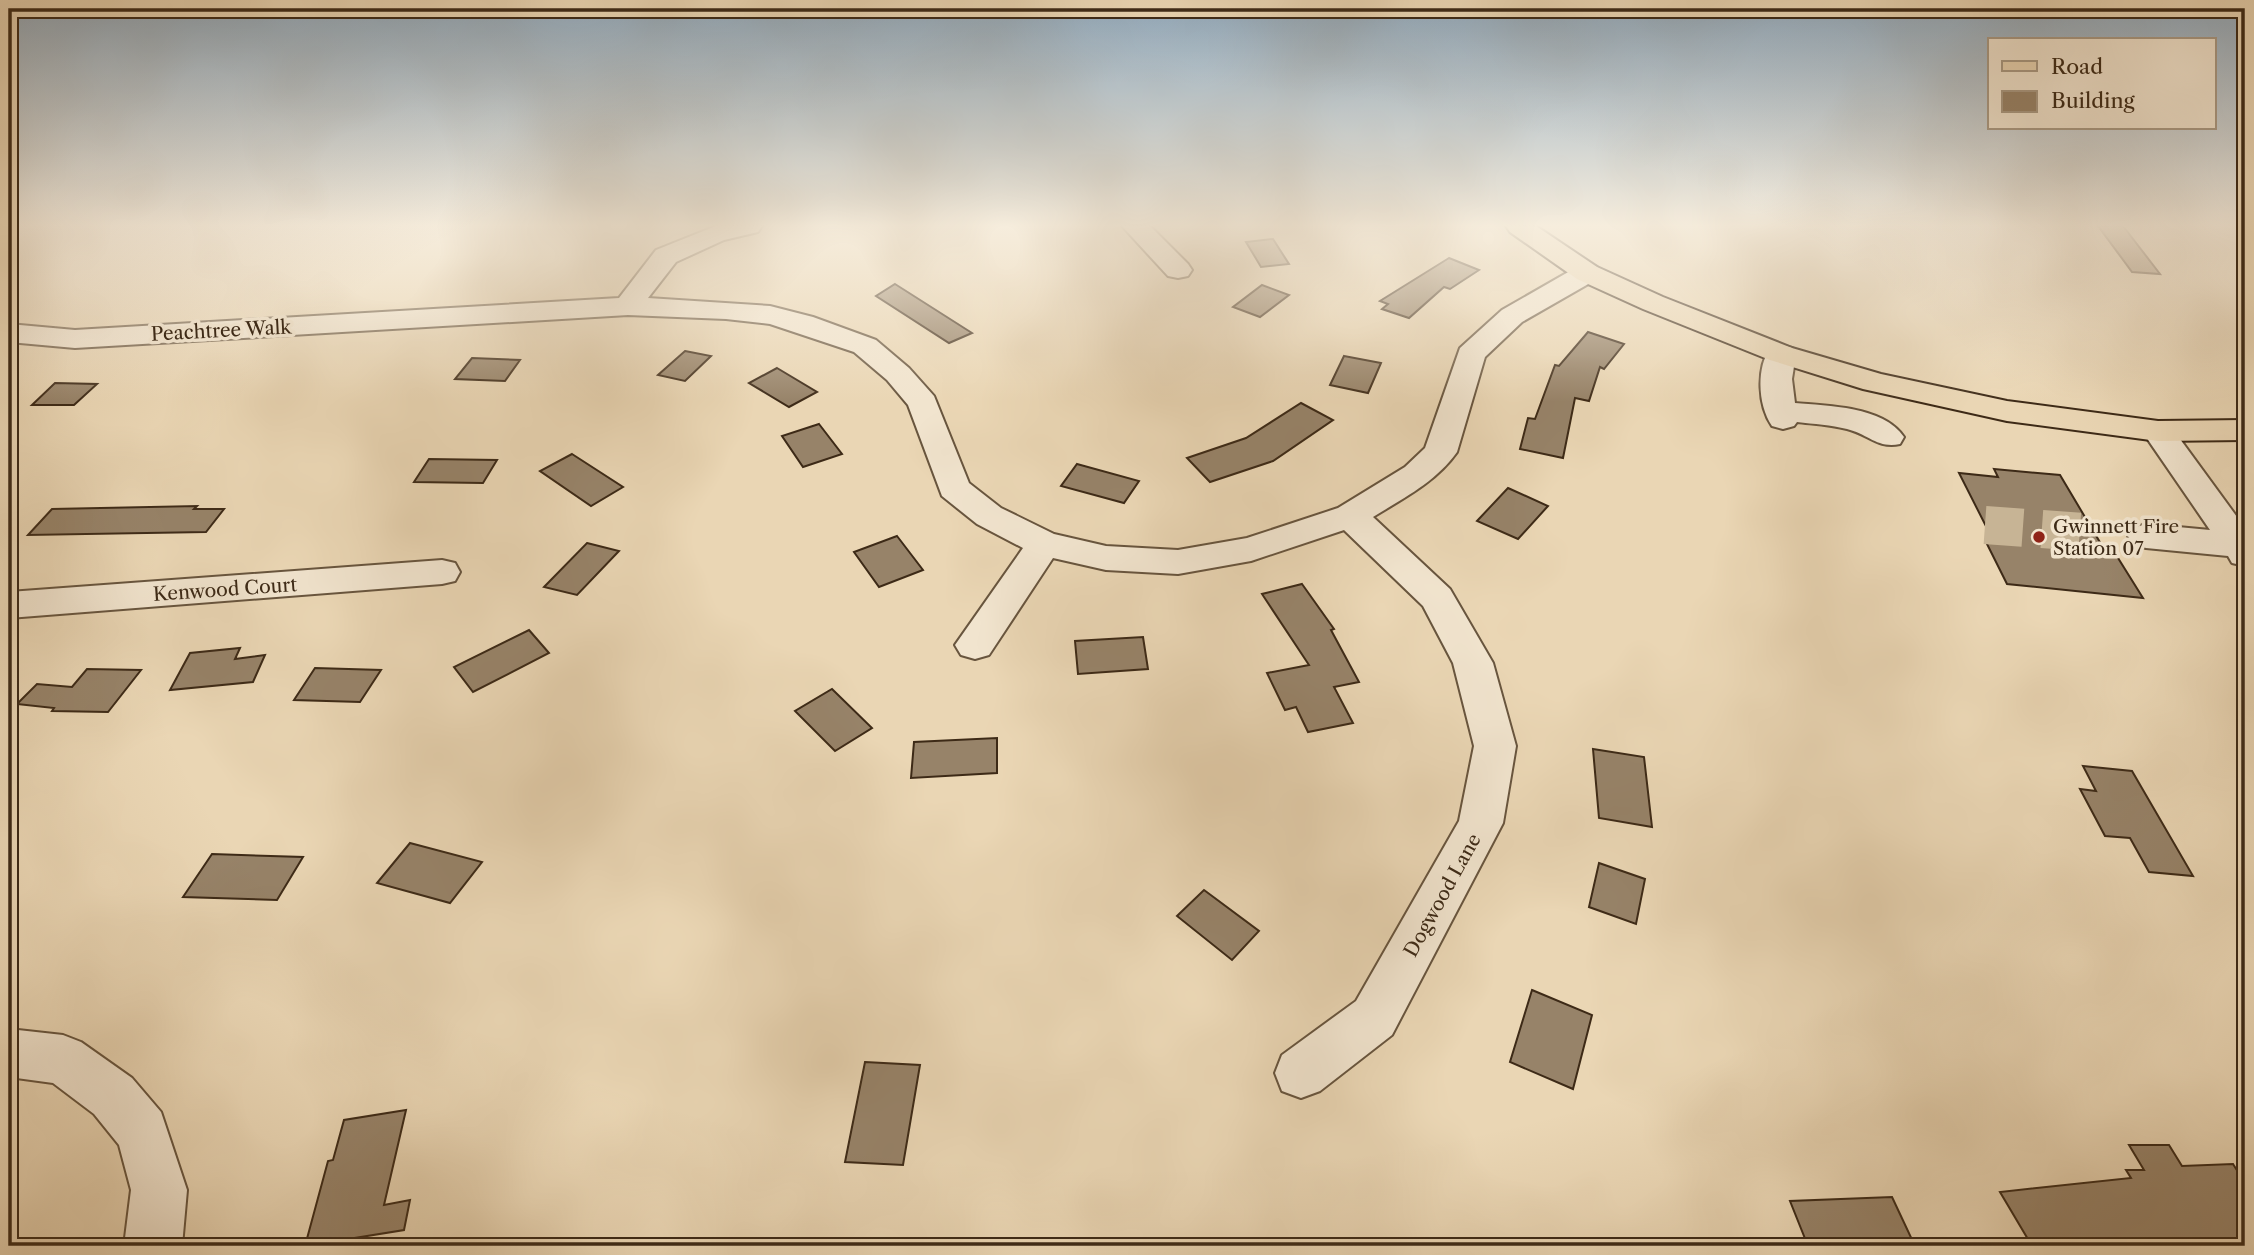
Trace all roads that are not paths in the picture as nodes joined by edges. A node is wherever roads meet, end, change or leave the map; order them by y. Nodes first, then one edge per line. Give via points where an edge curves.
1 (644, 285) edge
2 (1567, 285) edge
3 (1612, 285) edge
4 (628, 306) junction
5 (9, 333) edge
6 (1781, 354) junction
7 (2245, 430) edge
8 (2158, 431) junction
9 (1888, 437) dead end
10 (1349, 516) junction
11 (2146, 536) dead end
12 (1044, 544) junction
13 (2242, 549) edge
14 (442, 572) dead end
15 (9, 605) edge
16 (975, 645) dead end
17 (9, 1053) edge
18 (1301, 1073) dead end
19 (153, 1246) edge

1 - 4 street
2 - 10 street, Peachtree Walk via 1512,316 1471,354 1440,452 1417,474
3 - 6 main road
4 - 5 street, Peachtree Walk via 75,339
4 - 12 street, Peachtree Walk via 770,315 865,346 923,403 954,488 989,516
6 - 8 main road via 1874,382 2007,411
6 - 9 street via 1775,371 1781,415 1852,420
7 - 8 main road
8 - 13 street
10 - 12 street, Peachtree Walk via 1251,549 1178,562 1106,558
10 - 18 street, Dogwood Lane via 1437,598 1473,663 1495,746 1482,823 1374,1018
11 - 13 street
12 - 16 street
14 - 15 street, Kenwood Court
17 - 19 street via 63,1060 113,1096 142,1131 159,1190

